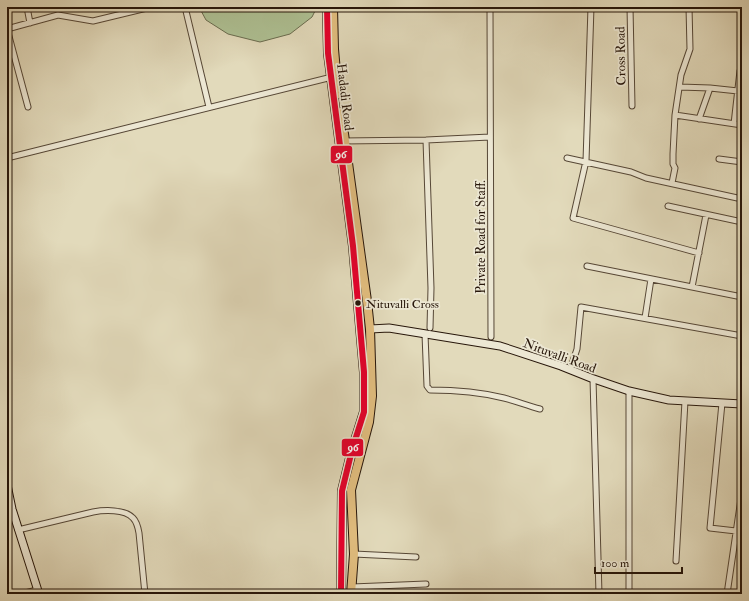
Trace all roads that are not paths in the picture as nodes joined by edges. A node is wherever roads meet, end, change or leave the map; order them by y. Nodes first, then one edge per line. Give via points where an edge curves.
1 (26, 7) edge
2 (151, 7) edge
3 (185, 7) edge
4 (327, 7) edge
5 (333, 7) edge
6 (490, 7) edge
7 (591, 7) edge
8 (630, 7) edge
9 (689, 7) edge
10 (30, 23) junction
11 (7, 29) edge
12 (742, 65) edge
13 (333, 76) junction
14 (680, 87) junction
15 (710, 88) junction
16 (738, 91) junction
17 (632, 106) dead end
18 (28, 107) dead end
19 (209, 107) junction
20 (676, 115) junction
21 (699, 119) junction
22 (734, 124) junction
23 (742, 125) edge
24 (490, 137) junction
25 (426, 140) junction
26 (342, 141) junction
27 (7, 158) edge
28 (567, 158) dead end
29 (720, 159) dead end
30 (586, 161) junction
31 (742, 162) edge
32 (672, 183) junction
33 (742, 199) edge
34 (668, 206) dead end
35 (706, 214) junction
36 (742, 222) edge
37 (699, 253) junction
38 (587, 266) dead end
39 (651, 279) junction
40 (692, 287) junction
41 (742, 297) edge
42 (645, 318) junction
43 (370, 329) junction
44 (428, 331) junction
45 (742, 336) edge
46 (491, 338) dead end
47 (570, 370) junction
48 (593, 379) junction
49 (629, 391) junction
50 (685, 401) junction
51 (722, 403) junction
52 (742, 404) edge
53 (540, 409) dead end
54 (7, 485) edge
55 (742, 492) edge
56 (18, 530) junction
57 (736, 531) junction
58 (354, 554) junction
59 (416, 557) dead end
60 (676, 561) dead end
61 (426, 584) dead end
62 (351, 590) edge
63 (38, 592) edge
64 (21, 594) edge
65 (145, 594) edge
66 (341, 594) edge
67 (599, 594) edge
68 (629, 594) edge
69 (726, 594) edge

1 - 10 street
2 - 10 street via 93,21 58,15
3 - 19 street
4 - 13 main road, Hadadi Road via 328,53
5 - 13 main road
6 - 24 street, Private Road for Staff.
7 - 30 street
8 - 17 street, Cross Road
9 - 14 street via 690,48 681,75
10 - 11 street
11 - 18 street
12 - 16 street
13 - 19 street
13 - 26 main road, Hadadi Road
14 - 15 street
14 - 20 street
15 - 16 street
15 - 21 street
16 - 22 street
19 - 27 street
20 - 21 street
20 - 32 street
21 - 22 street
22 - 23 street
24 - 25 street
24 - 46 street, Private Road for Staff.
25 - 26 street
25 - 44 street via 431,288
26 - 43 main road
26 - 66 main road, Hadadi Road via 357,284 364,372 364,412 342,491
28 - 30 street
29 - 31 street
30 - 32 street
30 - 37 street via 573,218
32 - 33 street
34 - 35 street
35 - 36 street
35 - 37 street
37 - 40 street
38 - 39 street
39 - 40 street
39 - 42 street
40 - 41 street
42 - 45 street
42 - 47 street via 581,307 577,349
43 - 44 street, Nituvalli Road
43 - 58 main road via 372,396 369,422 351,490
44 - 47 street, Nituvalli Road via 500,346
44 - 53 street via 427,386 430,390 478,393
47 - 48 street, Nituvalli Road
48 - 49 street, Nituvalli Road
48 - 67 street
49 - 50 street, Nituvalli Road
49 - 68 street
50 - 51 street, Nituvalli Road
50 - 60 street
51 - 52 street, Nituvalli Road
51 - 57 street via 710,528
54 - 56 street
55 - 57 street
56 - 63 street
56 - 65 street via 105,510 119,511 132,516 139,533
57 - 69 street
58 - 59 street
58 - 62 main road
61 - 62 street
63 - 64 street

